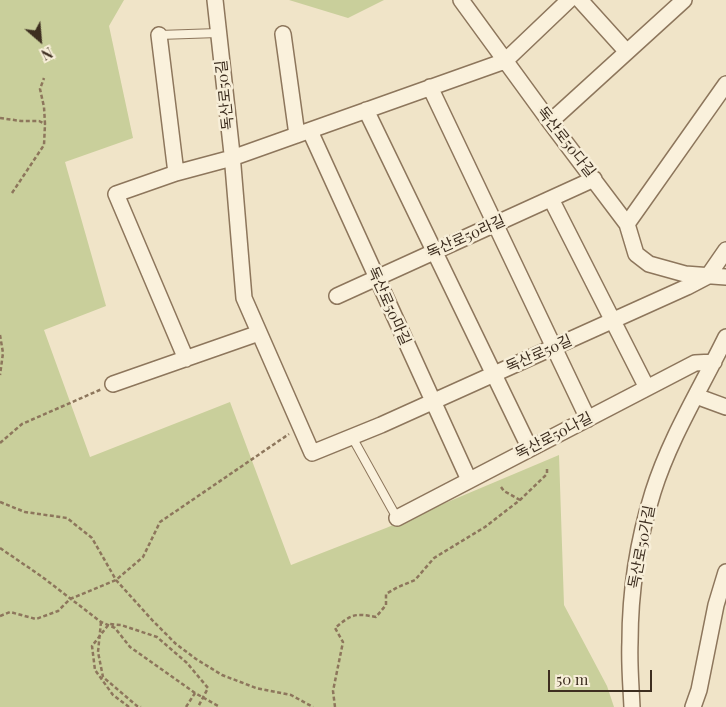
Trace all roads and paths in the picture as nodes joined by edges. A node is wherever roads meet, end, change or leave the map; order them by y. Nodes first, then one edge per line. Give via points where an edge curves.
1 (215, 0) edge
2 (461, 0) edge
3 (569, 0) edge
4 (580, 0) edge
5 (684, 0) edge
6 (218, 33) junction
7 (283, 34) dead end
8 (159, 35) joint
9 (627, 52) junction
10 (505, 61) junction
11 (44, 78) dead end
12 (726, 84) edge
13 (430, 88) junction
14 (366, 110) junction
15 (0, 118) edge
16 (550, 122) junction
17 (45, 124) junction
18 (304, 133) junction
19 (232, 158) junction
20 (176, 173) junction
21 (594, 179) junction
22 (12, 193) dead end
23 (551, 199) junction
24 (495, 224) junction
25 (627, 224) junction
26 (726, 250) edge
27 (435, 251) junction
28 (708, 276) junction
29 (726, 277) edge
30 (377, 278) junction
31 (337, 296) dead end
32 (612, 320) junction
33 (259, 333) junction
34 (0, 335) edge
35 (726, 337) edge
36 (554, 347) junction
37 (186, 359) junction
38 (714, 362) junction
39 (494, 374) junction
40 (0, 375) edge
41 (113, 384) joint
42 (646, 388) junction
43 (696, 396) junction
44 (433, 402) junction
45 (726, 407) edge
46 (588, 419) junction
47 (300, 427) junction
48 (352, 437) junction
49 (0, 443) edge
50 (530, 449) junction
51 (546, 470) dead end
52 (469, 480) junction
53 (501, 487) dead end
54 (520, 500) junction
55 (0, 502) edge
56 (396, 518) joint
57 (0, 548) edge
58 (726, 572) edge
59 (116, 580) junction
60 (70, 599) junction
61 (0, 616) edge
62 (101, 622) junction
63 (107, 625) junction
64 (100, 636) junction
65 (195, 693) junction
66 (203, 698) junction
67 (199, 705) edge
68 (129, 707) edge
69 (141, 707) edge
70 (186, 707) edge
71 (205, 707) edge
72 (220, 707) edge
73 (313, 707) edge
74 (335, 707) edge
75 (632, 707) edge
76 (693, 707) edge

1 - 6 street, 독산로50길
2 - 10 street, 독산로50다길
3 - 10 street
4 - 9 street
5 - 9 street
6 - 8 lane
6 - 19 street, 독산로50길
7 - 18 street, 독산로50마길
8 - 20 street
9 - 16 street
10 - 13 street
10 - 16 street, 독산로50다길
11 - 17 path via 40,89
12 - 25 street
13 - 14 street
13 - 24 street
14 - 18 street
14 - 27 street
15 - 17 path
16 - 21 street, 독산로50다길
17 - 22 path via 44,145
18 - 19 street
18 - 30 street, 독산로50마길
19 - 20 street
19 - 33 street, 독산로50길 via 244,298
20 - 37 street via 116,194
21 - 23 street, 독산로50라길
21 - 25 street, 독산로50다길
23 - 24 street, 독산로50라길
23 - 32 street
24 - 27 street, 독산로50라길
24 - 36 street
25 - 28 street, 독산로50다길 via 636,254 649,264 685,274
26 - 28 street
27 - 30 street, 독산로50라길
27 - 39 street
28 - 29 street, 독산로50길
28 - 32 street, 독산로50길
30 - 31 street, 독산로50라길
30 - 44 street, 독산로50마길
32 - 36 street, 독산로50길
32 - 42 street
33 - 37 street
33 - 47 street, 독산로50길
34 - 40 path via 3,353
35 - 38 street, 독산로50가길
36 - 39 street, 독산로50길
36 - 46 street
37 - 41 street
38 - 42 street, 독산로50나길 via 695,363
38 - 43 street, 독산로50가길
39 - 44 street, 독산로50길
39 - 50 street
41 - 49 path via 22,424
42 - 46 street, 독산로50나길
43 - 45 street
43 - 75 street, 독산로50가길 via 664,463 642,530 632,604
44 - 48 street, 독산로50길
44 - 52 street, 독산로50마길
46 - 50 street, 독산로50나길
47 - 48 street, 독산로50길 via 312,453
47 - 59 path via 160,522 143,557
48 - 56 lane
50 - 52 street, 독산로50나길
51 - 54 path via 547,474
52 - 56 street, 독산로50나길
53 - 54 path
54 - 74 path via 485,527 434,558 415,580 386,594 386,605 376,616 358,614 335,628 344,642 333,691
55 - 59 path via 24,512 67,518 92,538
57 - 60 path
58 - 76 street
59 - 60 path
59 - 73 path via 176,644 196,659 222,675 256,688 291,695
60 - 61 path via 58,611 36,619 10,612
60 - 62 path
62 - 63 path
62 - 64 path
63 - 64 path
63 - 65 path via 115,628 130,647
63 - 66 path via 121,624 157,637 187,663 208,688
64 - 68 path via 92,646 95,670 113,695
64 - 69 path via 98,652 103,677
65 - 66 path
65 - 70 path
66 - 67 path
66 - 72 path
67 - 71 path

